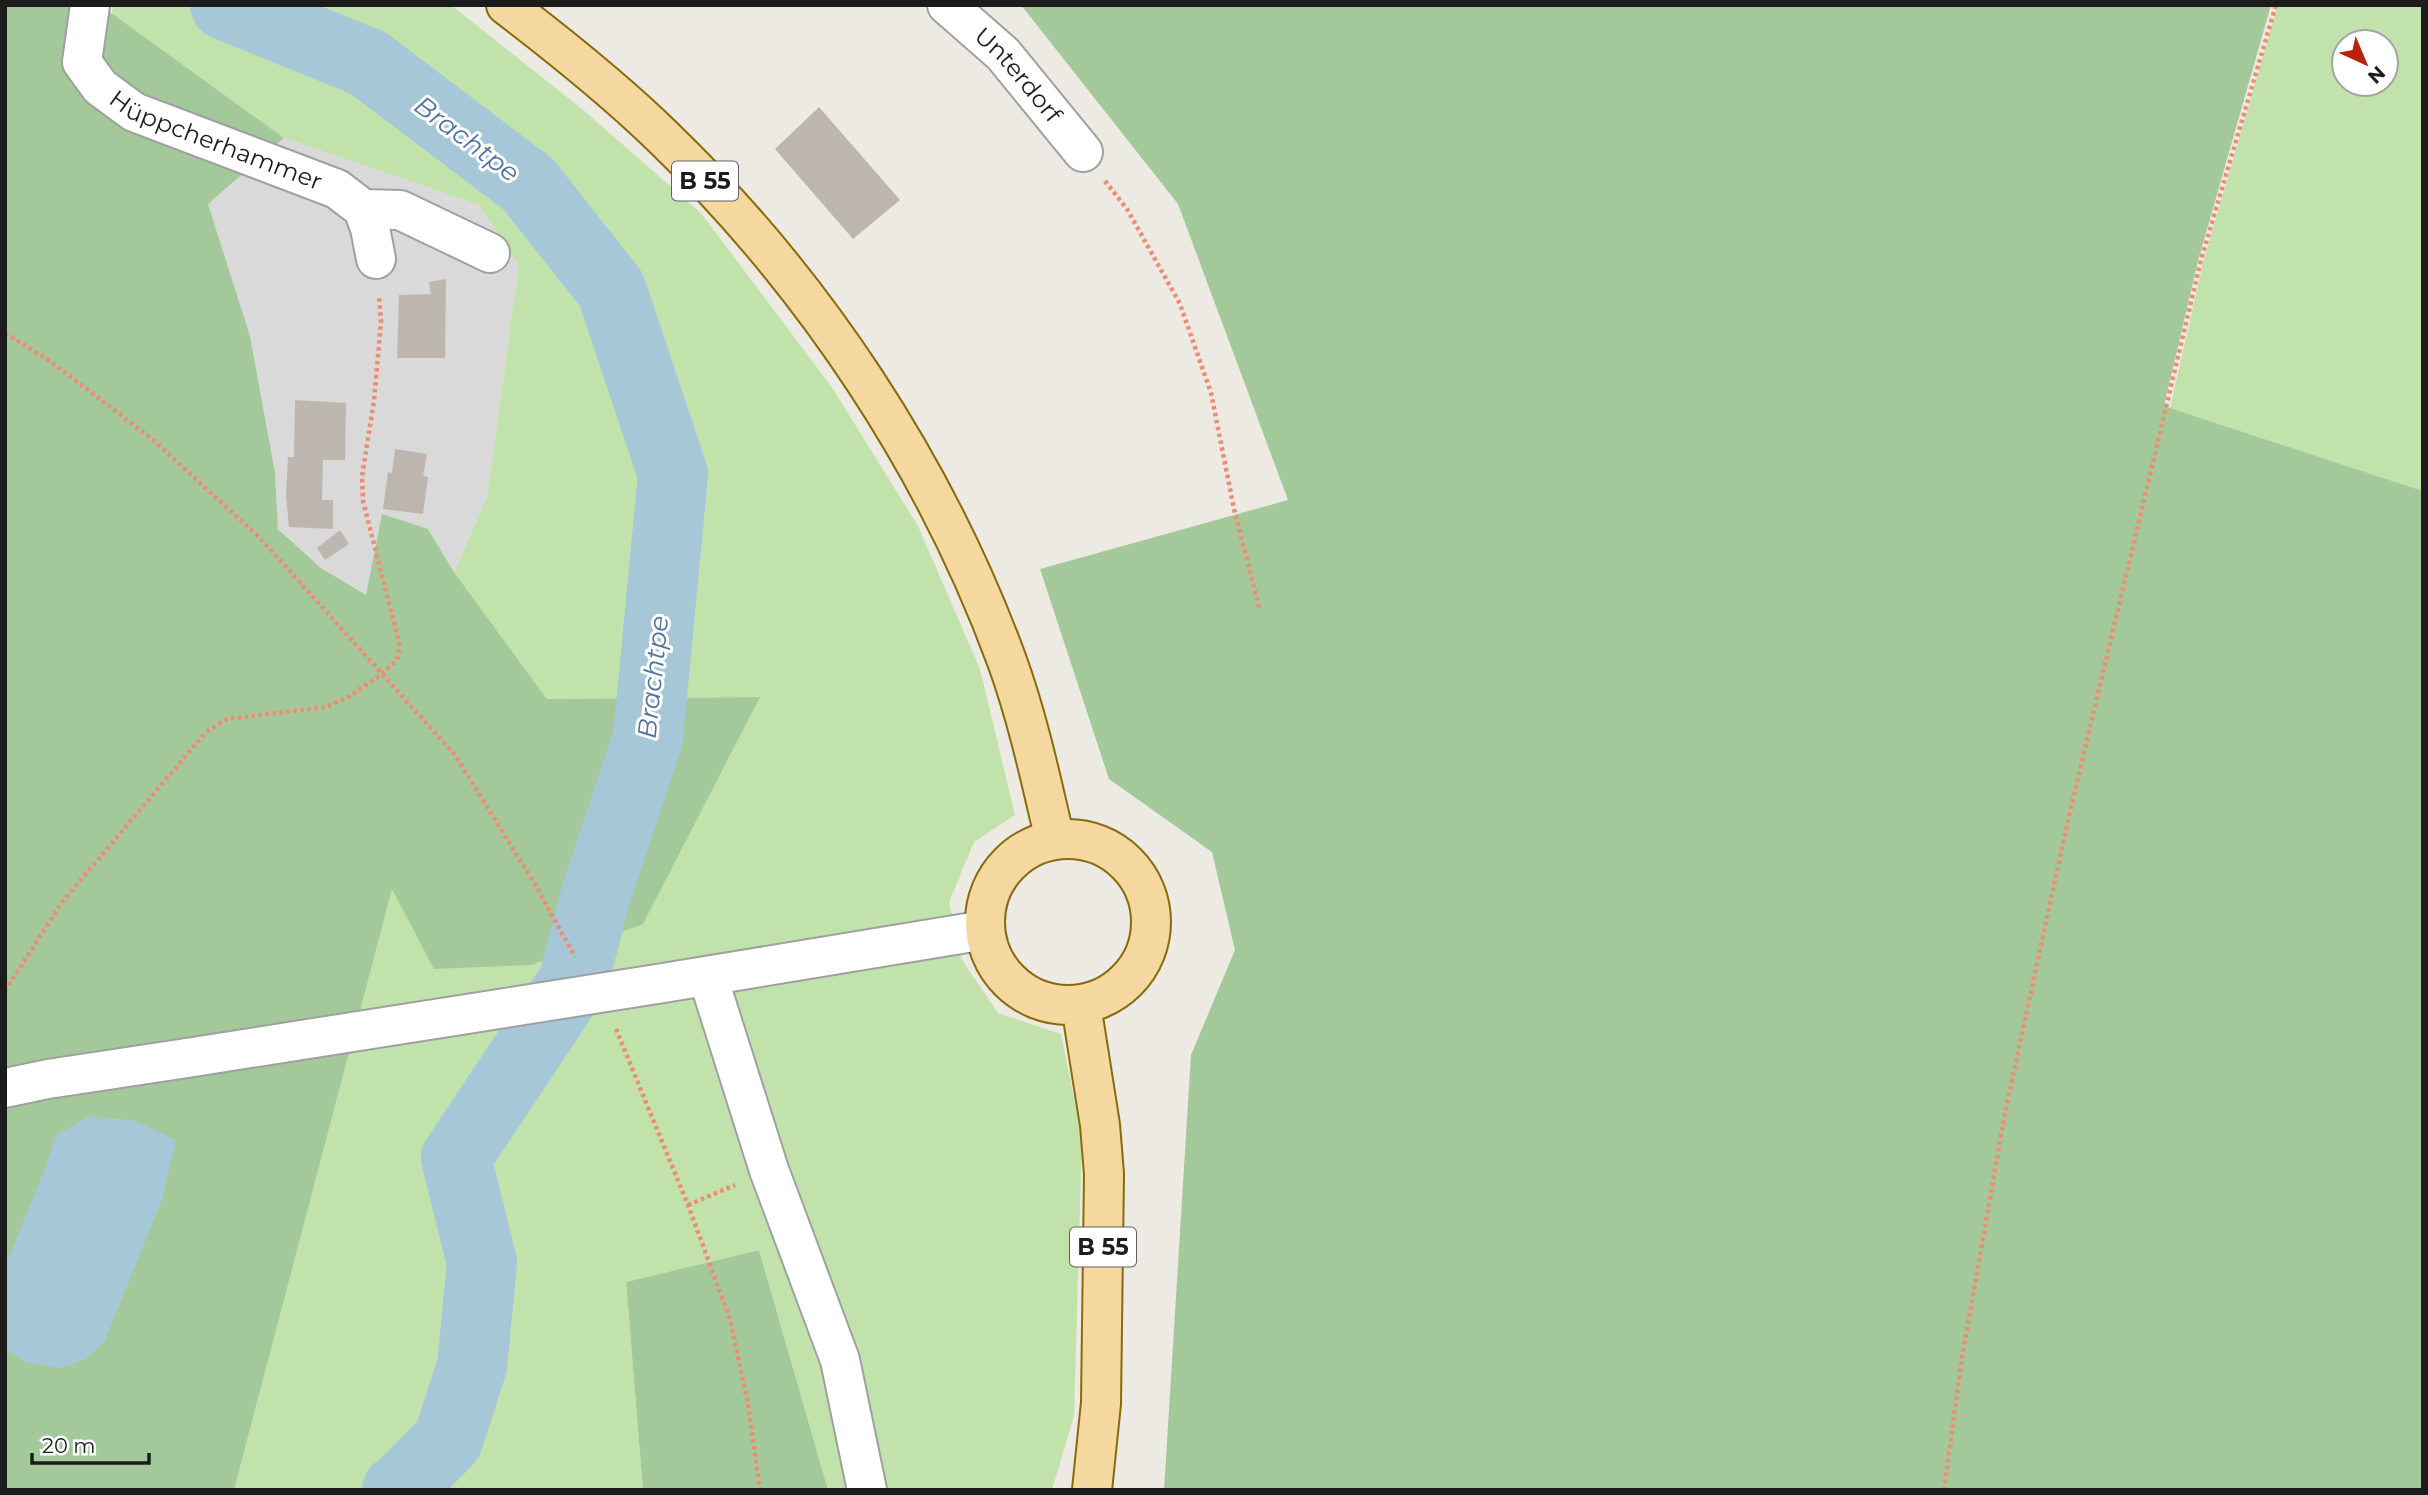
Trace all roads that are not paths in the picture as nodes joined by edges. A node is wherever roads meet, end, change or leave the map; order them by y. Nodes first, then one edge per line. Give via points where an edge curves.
1 (506, 5) edge
2 (947, 5) edge
3 (88, 16) edge
4 (1083, 152) road end
5 (363, 209) junction
6 (490, 253) dead end
7 (376, 259) road end
8 (1055, 840) junction
9 (985, 930) junction
10 (708, 977) junction
11 (1082, 1005) junction
12 (5, 1088) edge
13 (867, 1490) edge
14 (1092, 1490) edge

1 - 8 main road, B 55 via 607,85 665,139 760,241 836,339 910,456 979,595 1007,663
2 - 4 street, Unterdorf via 1003,54
3 - 5 street, Hüppcherhammer via 82,62 100,87 134,112 337,189
5 - 6 street via 400,210
5 - 7 street
8 - 9 main road via 1031,848 1011,862 995,882
8 - 11 main road via 1093,844 1133,870 1147,895 1152,923 1146,951 1131,977 1109,995
9 - 10 street
9 - 11 main road via 992,956 1007,979 1028,996 1054,1005
10 - 12 street, bridge
10 - 13 street via 769,1170 840,1360
11 - 14 main road, B 55 via 1104,1174 1101,1403

